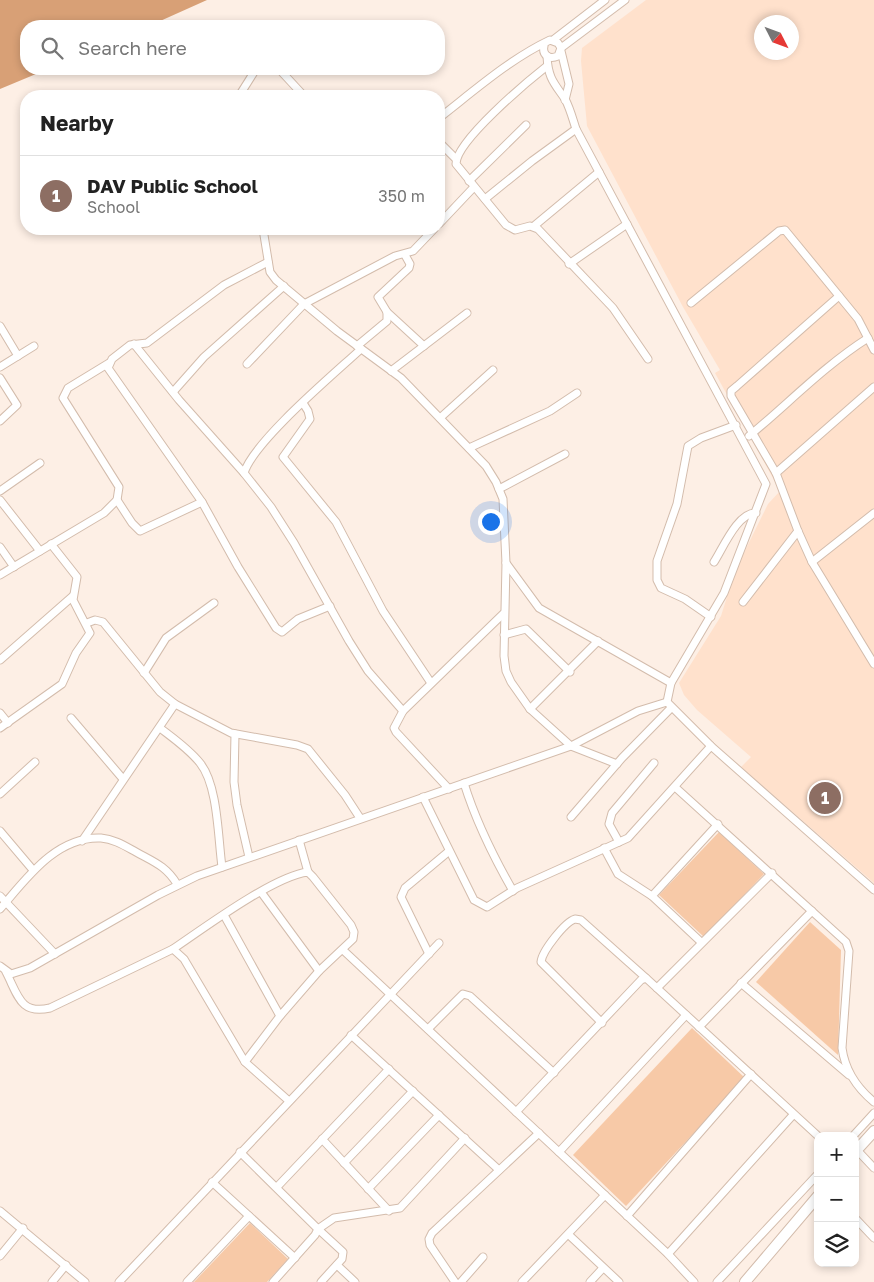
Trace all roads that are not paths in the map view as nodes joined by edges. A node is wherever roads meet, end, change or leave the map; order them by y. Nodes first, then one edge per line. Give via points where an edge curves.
1 (605, 0) edge
2 (625, 0) edge
3 (553, 40) junction
4 (544, 46) junction
5 (561, 50) junction
6 (547, 56) junction
7 (547, 66) junction
8 (252, 75) edge
9 (285, 75) edge
10 (243, 90) edge
11 (298, 90) edge
12 (565, 100) junction
13 (445, 113) edge
14 (526, 125) dead end
15 (576, 129) junction
16 (445, 148) edge
17 (456, 159) junction
18 (599, 172) junction
19 (472, 184) junction
20 (485, 200) junction
21 (445, 217) edge
22 (627, 224) junction
23 (534, 226) junction
24 (264, 235) edge
25 (428, 235) edge
26 (404, 255) junction
27 (268, 262) junction
28 (570, 264) junction
29 (284, 286) junction
30 (839, 296) junction
31 (691, 303) dead end
32 (304, 304) junction
33 (387, 312) junction
34 (467, 313) dead end
35 (0, 326) edge
36 (868, 338) junction
37 (134, 344) junction
38 (34, 346) dead end
39 (424, 346) junction
40 (359, 348) junction
41 (874, 350) edge
42 (18, 356) junction
43 (648, 359) dead end
44 (109, 363) junction
45 (247, 364) dead end
46 (0, 367) edge
47 (493, 370) dead end
48 (391, 371) junction
49 (0, 378) edge
50 (874, 387) edge
51 (173, 392) junction
52 (578, 393) dead end
53 (303, 404) junction
54 (440, 418) junction
55 (0, 421) edge
56 (736, 425) junction
57 (752, 433) junction
58 (744, 440) junction
59 (469, 448) junction
60 (565, 454) dead end
61 (40, 463) dead end
62 (244, 473) junction
63 (776, 473) junction
64 (499, 489) junction
65 (0, 491) edge
66 (0, 500) edge
67 (117, 500) junction
68 (202, 502) junction
69 (756, 513) junction
70 (874, 513) edge
71 (798, 532) junction
72 (51, 544) junction
73 (0, 547) edge
74 (40, 551) junction
75 (714, 562) dead end
76 (812, 562) junction
77 (506, 563) junction
78 (14, 567) junction
79 (0, 575) edge
80 (73, 596) junction
81 (743, 602) dead end
82 (214, 604) dead end
83 (330, 606) junction
84 (503, 614) junction
85 (711, 617) junction
86 (87, 623) junction
87 (504, 635) junction
88 (598, 641) junction
89 (0, 660) edge
90 (874, 664) edge
91 (570, 672) junction
92 (144, 673) junction
93 (431, 683) junction
94 (671, 683) junction
95 (175, 704) junction
96 (669, 705) junction
97 (530, 709) junction
98 (403, 711) junction
99 (0, 713) edge
100 (71, 718) dead end
101 (8, 723) junction
102 (0, 728) edge
103 (160, 728) junction
104 (235, 734) junction
105 (571, 746) junction
106 (711, 746) junction
107 (35, 762) dead end
108 (654, 763) dead end
109 (617, 764) junction
110 (123, 779) junction
111 (464, 784) junction
112 (675, 787) junction
113 (449, 789) junction
114 (0, 794) edge
115 (423, 797) junction
116 (571, 817) dead end
117 (360, 818) junction
118 (718, 824) junction
119 (0, 831) edge
120 (299, 840) junction
121 (82, 841) junction
122 (620, 842) junction
123 (604, 848) junction
124 (448, 852) junction
125 (250, 858) junction
126 (222, 867) junction
127 (33, 870) junction
128 (308, 872) junction
129 (772, 873) junction
130 (178, 884) junction
131 (513, 890) junction
132 (874, 890) edge
133 (261, 892) junction
134 (652, 896) junction
135 (2, 903) edge
136 (812, 911) junction
137 (224, 915) junction
138 (701, 942) junction
139 (438, 943) dead end
140 (173, 949) junction
141 (342, 950) junction
142 (56, 954) junction
143 (429, 954) junction
144 (0, 966) edge
145 (319, 971) junction
146 (6, 972) junction
147 (646, 978) junction
148 (741, 983) junction
149 (657, 988) junction
150 (391, 994) junction
151 (686, 1015) junction
152 (280, 1016) junction
153 (602, 1023) junction
154 (700, 1027) junction
155 (428, 1029) junction
156 (351, 1035) junction
157 (245, 1062) junction
158 (389, 1069) junction
159 (554, 1073) junction
160 (751, 1074) junction
161 (851, 1077) junction
162 (413, 1091) junction
163 (289, 1101) junction
164 (874, 1102) edge
165 (516, 1112) junction
166 (874, 1113) edge
167 (439, 1115) junction
168 (793, 1115) junction
169 (857, 1132) edge
170 (874, 1132) edge
171 (539, 1133) junction
172 (814, 1133) edge
173 (465, 1138) junction
174 (322, 1139) junction
175 (859, 1148) edge
176 (240, 1152) junction
177 (559, 1152) junction
178 (859, 1154) edge
179 (344, 1163) junction
180 (874, 1168) edge
181 (500, 1170) junction
182 (815, 1177) edge
183 (212, 1182) junction
184 (277, 1187) junction
185 (368, 1190) junction
186 (605, 1195) junction
187 (814, 1201) edge
188 (0, 1211) edge
189 (389, 1211) junction
190 (249, 1216) junction
191 (627, 1216) junction
192 (859, 1222) edge
193 (23, 1228) junction
194 (318, 1229) junction
195 (569, 1235) junction
196 (874, 1238) edge
197 (668, 1254) junction
198 (0, 1256) edge
199 (295, 1258) junction
200 (483, 1258) dead end
201 (66, 1265) junction
202 (337, 1265) junction
203 (603, 1268) junction
204 (52, 1282) edge
205 (85, 1282) edge
206 (119, 1282) edge
207 (187, 1282) edge
208 (273, 1282) edge
209 (321, 1282) edge
210 (355, 1282) edge
211 (455, 1282) edge
212 (461, 1282) edge
213 (522, 1282) edge
214 (590, 1282) edge
215 (619, 1282) edge
216 (694, 1282) edge
217 (717, 1282) edge
218 (745, 1282) edge

1 - 3 street
2 - 5 street
3 - 4 street
3 - 5 street
4 - 6 street via 543,52
4 - 13 street via 527,50
5 - 6 street via 555,57
5 - 12 street via 569,84
6 - 7 street
7 - 12 street via 555,88
7 - 17 street via 509,98 465,143
8 - 10 street
9 - 11 street
12 - 15 street
14 - 19 street
15 - 18 street
15 - 20 street
16 - 17 street
17 - 19 street via 456,164
18 - 22 street
18 - 23 street
19 - 20 street
19 - 21 street
20 - 23 street via 511,229
22 - 28 street
22 - 56 street
23 - 28 street
24 - 27 street
25 - 26 street via 413,251
26 - 32 street via 395,256
26 - 33 street via 409,268 378,297
27 - 29 street via 270,272
27 - 37 street via 224,285 147,343
28 - 43 street via 613,308
29 - 32 street
29 - 51 street via 204,357
30 - 31 street via 785,230 779,231
30 - 36 street via 858,319
30 - 57 street via 731,391 733,401
32 - 40 street
32 - 45 street
33 - 39 street
33 - 40 street via 388,318 382,326
34 - 39 street
35 - 42 street
36 - 41 street
36 - 57 street via 802,388
37 - 44 street
37 - 51 street
38 - 42 street
39 - 48 street
40 - 48 street
40 - 53 street
42 - 46 street
44 - 67 street via 68,388 63,398 120,487
44 - 68 street via 110,372
47 - 54 street
48 - 54 street
49 - 55 street via 17,405
50 - 63 street
51 - 62 street
52 - 59 street via 550,411
53 - 62 street via 267,440
53 - 93 street via 310,419 283,458 336,522 383,611
54 - 59 street
56 - 58 street
56 - 85 street via 688,446 677,504 656,570 661,588
57 - 58 street
57 - 63 street
58 - 69 street via 766,484
59 - 64 street via 486,466
60 - 64 street
61 - 65 street
62 - 83 street via 276,514
63 - 71 street
64 - 77 street
66 - 74 street
67 - 68 street via 140,530
67 - 72 street via 104,513
68 - 83 street via 279,631
69 - 75 street via 741,518
69 - 85 street
70 - 76 street
71 - 76 street
71 - 81 street
72 - 74 street
72 - 80 street via 77,577
73 - 78 street
74 - 78 street
76 - 90 street
77 - 84 street
77 - 88 street via 539,608
78 - 79 street
80 - 86 street
80 - 89 street
82 - 92 street via 166,638
83 - 98 street via 368,671
84 - 87 street
84 - 93 street
85 - 94 street
86 - 92 street via 103,622
86 - 101 street via 90,633 76,653 65,680
87 - 91 street via 526,629
87 - 97 street via 506,670 519,696
88 - 91 street
88 - 94 street
91 - 97 street
92 - 95 street via 166,699
93 - 98 street
94 - 96 street
95 - 103 street
95 - 104 street
96 - 105 street via 638,712
96 - 106 street
96 - 109 street
97 - 105 street
98 - 113 street via 394,728 396,732
99 - 101 street
100 - 110 street
101 - 102 street
103 - 110 street
103 - 126 street via 204,768 213,795
104 - 117 street via 308,749
104 - 125 street via 234,782
105 - 109 street
105 - 111 street
106 - 112 street
106 - 132 street
107 - 114 street
108 - 122 street via 612,813 609,824
109 - 116 street
110 - 121 street
111 - 113 street
111 - 131 street via 492,854
112 - 118 street
112 - 122 street via 631,835
113 - 115 street
115 - 117 street
115 - 124 street
117 - 120 street
118 - 129 street
118 - 134 street
119 - 127 street
120 - 125 street
120 - 128 street
121 - 127 street via 51,855
121 - 130 street via 102,838 119,843 167,869
122 - 123 street
123 - 131 street
123 - 134 street via 618,874
124 - 131 street via 474,900 482,907 490,906
124 - 143 street via 405,888 401,897
125 - 126 street
126 - 130 street
127 - 135 street
128 - 133 street via 298,873
128 - 141 street via 354,932 353,939
129 - 136 street
129 - 138 street
130 - 142 street
133 - 137 street
133 - 145 street
134 - 138 street
135 - 142 street
136 - 148 street
136 - 161 street via 846,942 849,951 842,1048
137 - 140 street
137 - 152 street
138 - 149 street
139 - 143 street
140 - 146 street via 41,1010 33,1010 22,1003
140 - 157 street via 184,959
141 - 145 street
141 - 150 street
142 - 146 street via 17,973
143 - 150 street
144 - 146 street
145 - 152 street
147 - 149 street
147 - 153 street
147 - 153 street via 581,920 575,919 565,925 544,952 541,962
148 - 154 street
148 - 161 street
149 - 151 street
150 - 155 street
150 - 156 street
151 - 154 street
151 - 177 street
152 - 157 street
153 - 159 street
154 - 160 street
155 - 159 street via 463,994 470,996
155 - 165 street
156 - 158 street
156 - 163 street
157 - 163 street
158 - 162 street
158 - 174 street
159 - 165 street
160 - 168 street
160 - 191 street
161 - 164 street
162 - 167 street
162 - 179 street
163 - 176 street
165 - 171 street
166 - 169 street
167 - 173 street
167 - 185 street
168 - 172 street
168 - 197 street
170 - 175 main road
171 - 177 street
171 - 181 street
173 - 181 street
173 - 189 street via 405,1204
174 - 179 street
174 - 184 street
176 - 183 street
176 - 184 street
177 - 186 street
178 - 180 street
179 - 185 street
181 - 211 street via 438,1226 429,1239
182 - 217 street
183 - 190 street
183 - 206 street
184 - 194 street
185 - 189 street
186 - 191 street
186 - 195 street
187 - 218 main road
188 - 193 street
189 - 194 street via 334,1218
190 - 199 street
190 - 207 street
191 - 197 street
192 - 196 street
193 - 198 street
193 - 201 street
194 - 199 street
194 - 202 street via 343,1252
195 - 203 street
195 - 213 street
197 - 216 street
199 - 208 street
200 - 212 street
201 - 204 street
201 - 205 street
202 - 209 street
202 - 210 street
203 - 214 street
203 - 215 street

